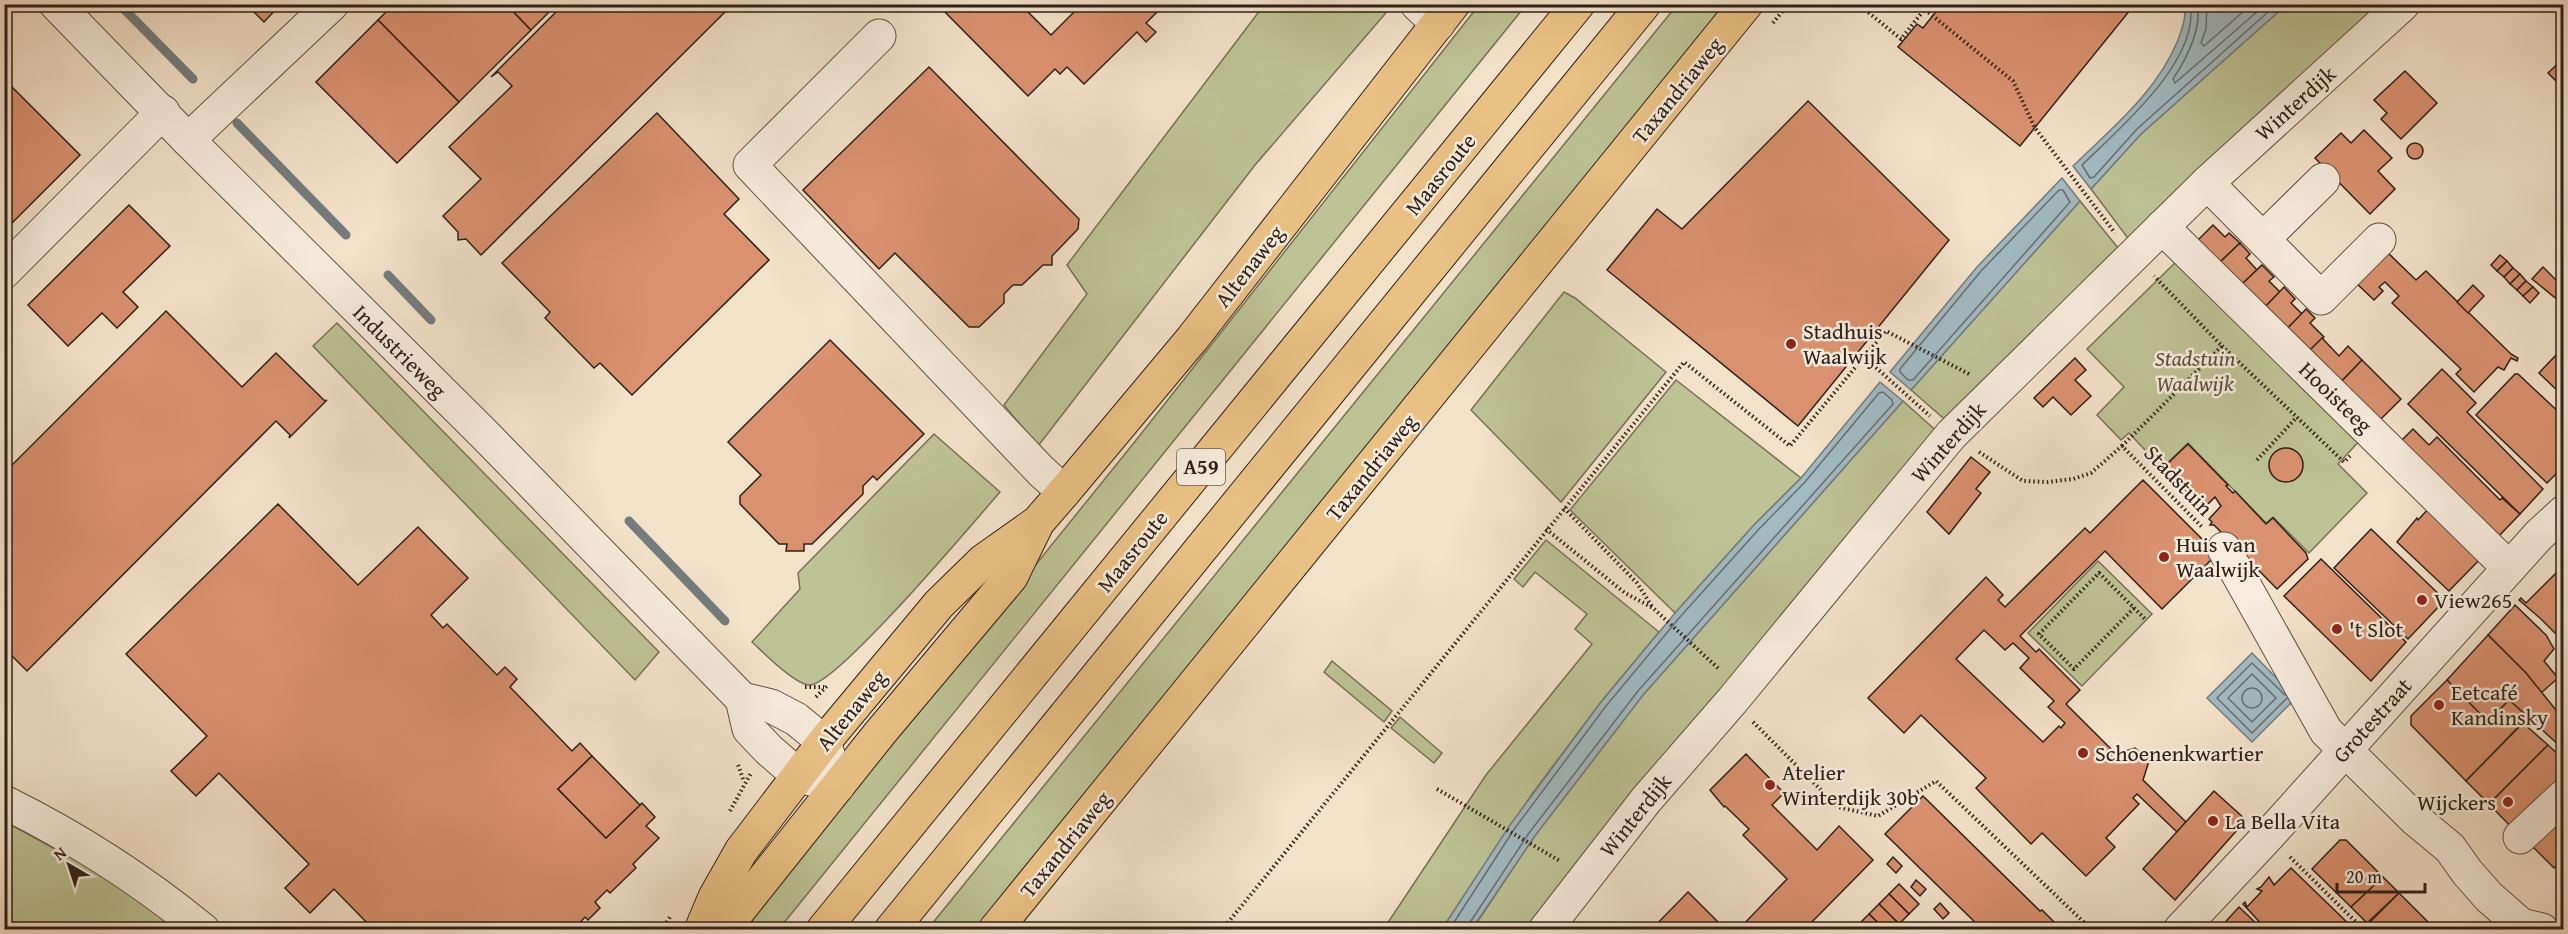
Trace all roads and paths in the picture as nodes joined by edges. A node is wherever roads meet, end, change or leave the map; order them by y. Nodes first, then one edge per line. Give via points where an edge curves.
1 (57, 4) edge
2 (332, 4) edge
3 (1578, 4) edge
4 (1644, 4) edge
5 (1746, 4) edge
6 (1858, 4) edge
7 (1918, 4) edge
8 (2403, 4) edge
9 (1924, 10) junction
10 (1436, 11) edge
11 (879, 36) dead end
12 (163, 112) junction
13 (188, 140) junction
14 (2323, 180) dead end
15 (2207, 183) junction
16 (2093, 206) dead end
17 (2162, 227) junction
18 (2263, 239) junction
19 (2379, 240) dead end
20 (2134, 256) junction
21 (4, 272) edge
22 (2222, 346) junction
23 (1864, 357) junction
24 (1940, 360) dead end
25 (1910, 398) dead end
26 (2297, 417) junction
27 (2373, 434) junction
28 (1951, 435) junction
29 (2122, 446) junction
30 (2257, 460) dead end
31 (1064, 492) junction
32 (1564, 508) junction
33 (2564, 512) edge
34 (1038, 522) junction
35 (1546, 530) junction
36 (2224, 549) joint
37 (2509, 568) junction
38 (1653, 608) junction
39 (2134, 608) junction
40 (2146, 620) dead end
41 (1727, 686) junction
42 (742, 699) junction
43 (824, 742) junction
44 (2354, 760) junction
45 (799, 776) junction
46 (838, 786) junction
47 (1437, 789) dead end
48 (2564, 796) edge
49 (4, 801) edge
50 (2268, 836) junction
51 (2520, 837) dead end
52 (1551, 855) dead end
53 (203, 930) edge
54 (701, 930) edge
55 (723, 930) edge
56 (823, 930) edge
57 (891, 930) edge
58 (995, 930) edge
59 (1222, 930) edge
60 (1545, 930) edge
61 (2091, 930) edge
62 (2180, 930) edge
63 (2364, 930) edge
64 (2542, 930) edge

1 - 12 street, Industrieweg
2 - 13 street
3 - 56 main road, Maasroute / A59
4 - 57 main road, A59
5 - 58 main road, Taxandriaweg
6 - 9 path via 1900,39
7 - 9 path
8 - 15 street, Winterdijk
9 - 16 path via 2013,81 2035,128
10 - 31 main road, Altenaweg via 1192,339
11 - 31 street via 750,165
12 - 13 street, Industrieweg
12 - 21 street
13 - 42 street, Industrieweg via 485,435
14 - 18 street
15 - 17 street, Winterdijk
15 - 18 street
17 - 20 street, Winterdijk
17 - 27 street, Hooisteeg
18 - 19 street via 2321,298
20 - 22 path
20 - 28 street, Winterdijk
22 - 26 path
22 - 29 path
23 - 24 path via 1886,331
23 - 25 path
23 - 32 path via 1790,446 1684,362
26 - 27 path via 2344,462
26 - 30 path
27 - 37 street, Hooisteeg
28 - 29 path, Stadstuin via 2023,481 2073,479 2091,472
28 - 41 street, Winterdijk
29 - 36 path, Stadstuin
31 - 34 main road, Altenaweg
32 - 35 path
32 - 38 path via 1637,583
33 - 37 street, Grotestraat
34 - 43 main road, Altenaweg via 982,561 939,604
34 - 46 main road, Altenaweg via 1011,577
35 - 38 path via 1625,593
35 - 59 path
36 - 44 street via 2326,731
37 - 44 street, Grotestraat
38 - 41 path
39 - 39 path via 2099,573 2039,634 2074,669
39 - 40 path
41 - 60 street, Winterdijk via 1646,800
41 - 61 path via 1838,807 1878,816 1936,781
42 - 43 street via 788,714
42 - 45 street, Industrieweg via 750,729
43 - 45 main road, Altenaweg
43 - 46 street
44 - 50 street, Grotestraat
44 - 64 street via 2450,848 2488,897 2521,925
45 - 46 street, Industrieweg
45 - 54 main road, Altenaweg via 741,851
46 - 55 main road, Altenaweg
47 - 52 path
48 - 51 street
49 - 53 street via 62,831
50 - 62 street, Grotestraat
50 - 63 path

